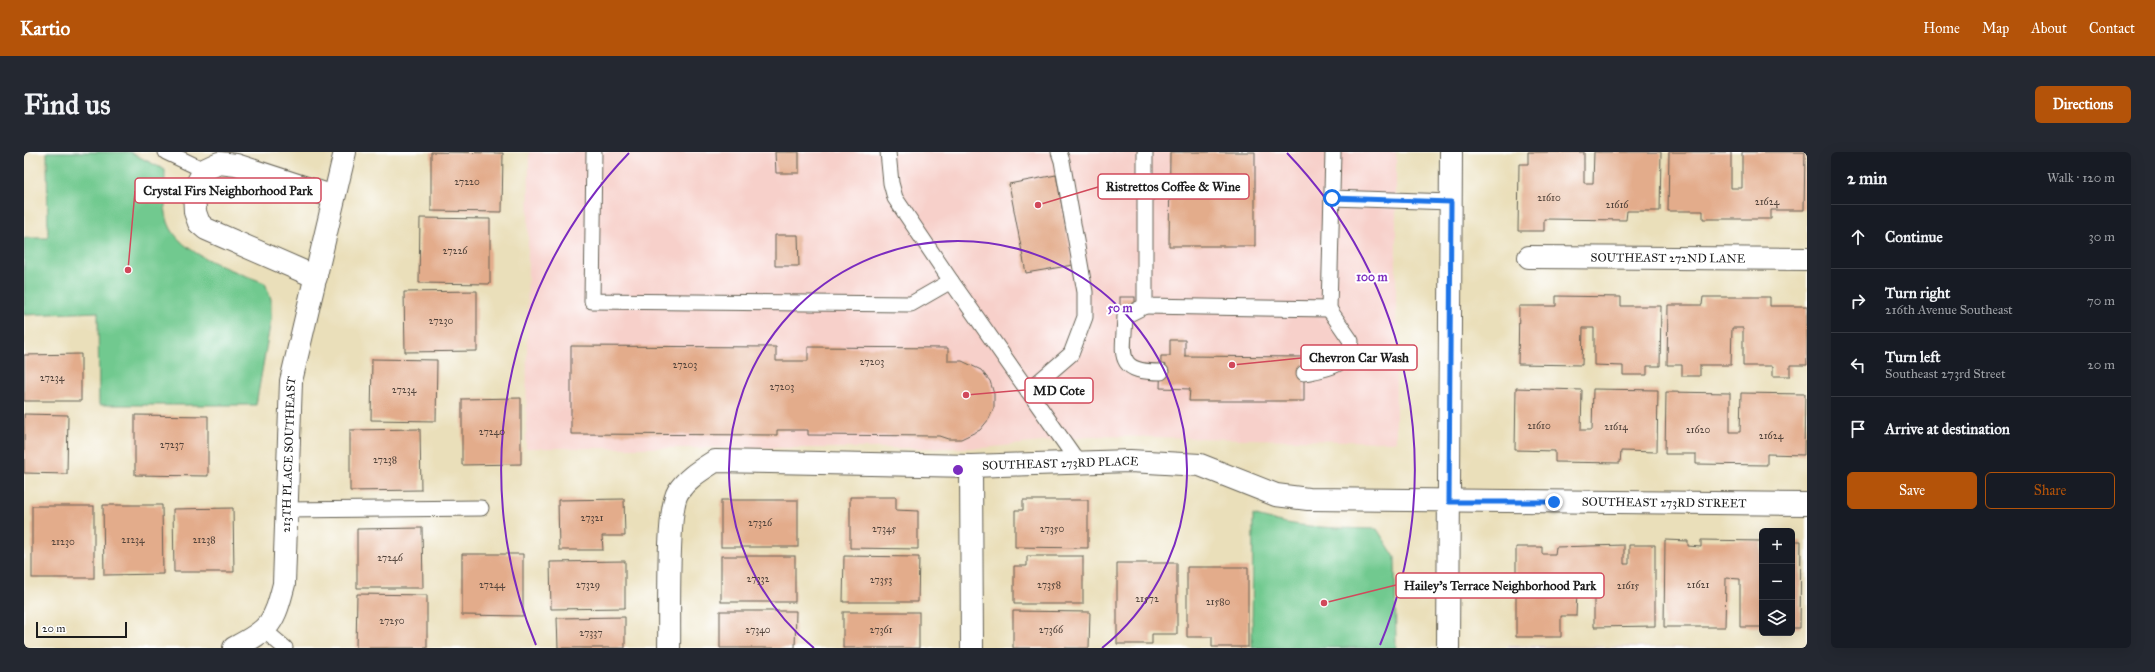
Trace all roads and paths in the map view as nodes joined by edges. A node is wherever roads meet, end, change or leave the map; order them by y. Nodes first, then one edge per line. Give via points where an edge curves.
1 (166, 152) edge
2 (345, 152) edge
3 (594, 152) edge
4 (888, 152) edge
5 (1059, 152) edge
6 (1145, 152) edge
7 (1333, 152) edge
8 (1451, 152) edge
9 (204, 170) junction
10 (334, 197) junction
11 (1332, 198) junction
12 (1451, 202) junction
13 (1529, 257) dead end
14 (1807, 259) edge
15 (316, 277) junction
16 (951, 281) junction
17 (1145, 306) junction
18 (1329, 309) junction
19 (1161, 372) dead end
20 (1304, 373) dead end
21 (1028, 391) junction
22 (1078, 462) junction
23 (971, 466) junction
24 (1449, 502) junction
25 (1807, 504) edge
26 (481, 508) dead end
27 (286, 510) junction
28 (265, 631) junction
29 (234, 648) edge
30 (285, 648) edge
31 (669, 648) edge
32 (972, 648) edge
33 (1448, 648) edge

1 - 9 lane
2 - 10 street, 213TH PLACE SOUTHEAST
3 - 16 lane via 592,301 911,304
4 - 16 lane via 895,198
5 - 21 lane via 1085,292 1085,317 1072,354
6 - 17 lane
7 - 11 lane
8 - 12 street
9 - 10 street via 219,163 236,165
9 - 15 street via 194,190 194,200 199,223 206,230
10 - 15 street, 213TH PLACE SOUTHEAST
11 - 12 lane
11 - 18 lane
12 - 24 street
13 - 14 street, SOUTHEAST 272ND LANE
15 - 27 street, 213TH PLACE SOUTHEAST via 291,381
16 - 21 lane
17 - 18 lane
17 - 19 lane via 1125,316 1124,359 1130,368 1144,372
18 - 20 lane via 1352,341 1351,348 1342,362 1333,368
21 - 22 lane
22 - 23 street, SOUTHEAST 273RD PLACE
22 - 24 street, SOUTHEAST 273RD PLACE via 1130,461 1200,465 1276,495 1308,499
23 - 31 street, SOUTHEAST 273RD PLACE via 715,461 690,477 677,493 671,516
23 - 32 street
24 - 25 street, SOUTHEAST 273RD STREET
24 - 33 street
26 - 27 lane
27 - 28 street, 213TH PLACE SOUTHEAST via 284,584 277,612
28 - 29 street
28 - 30 lane

